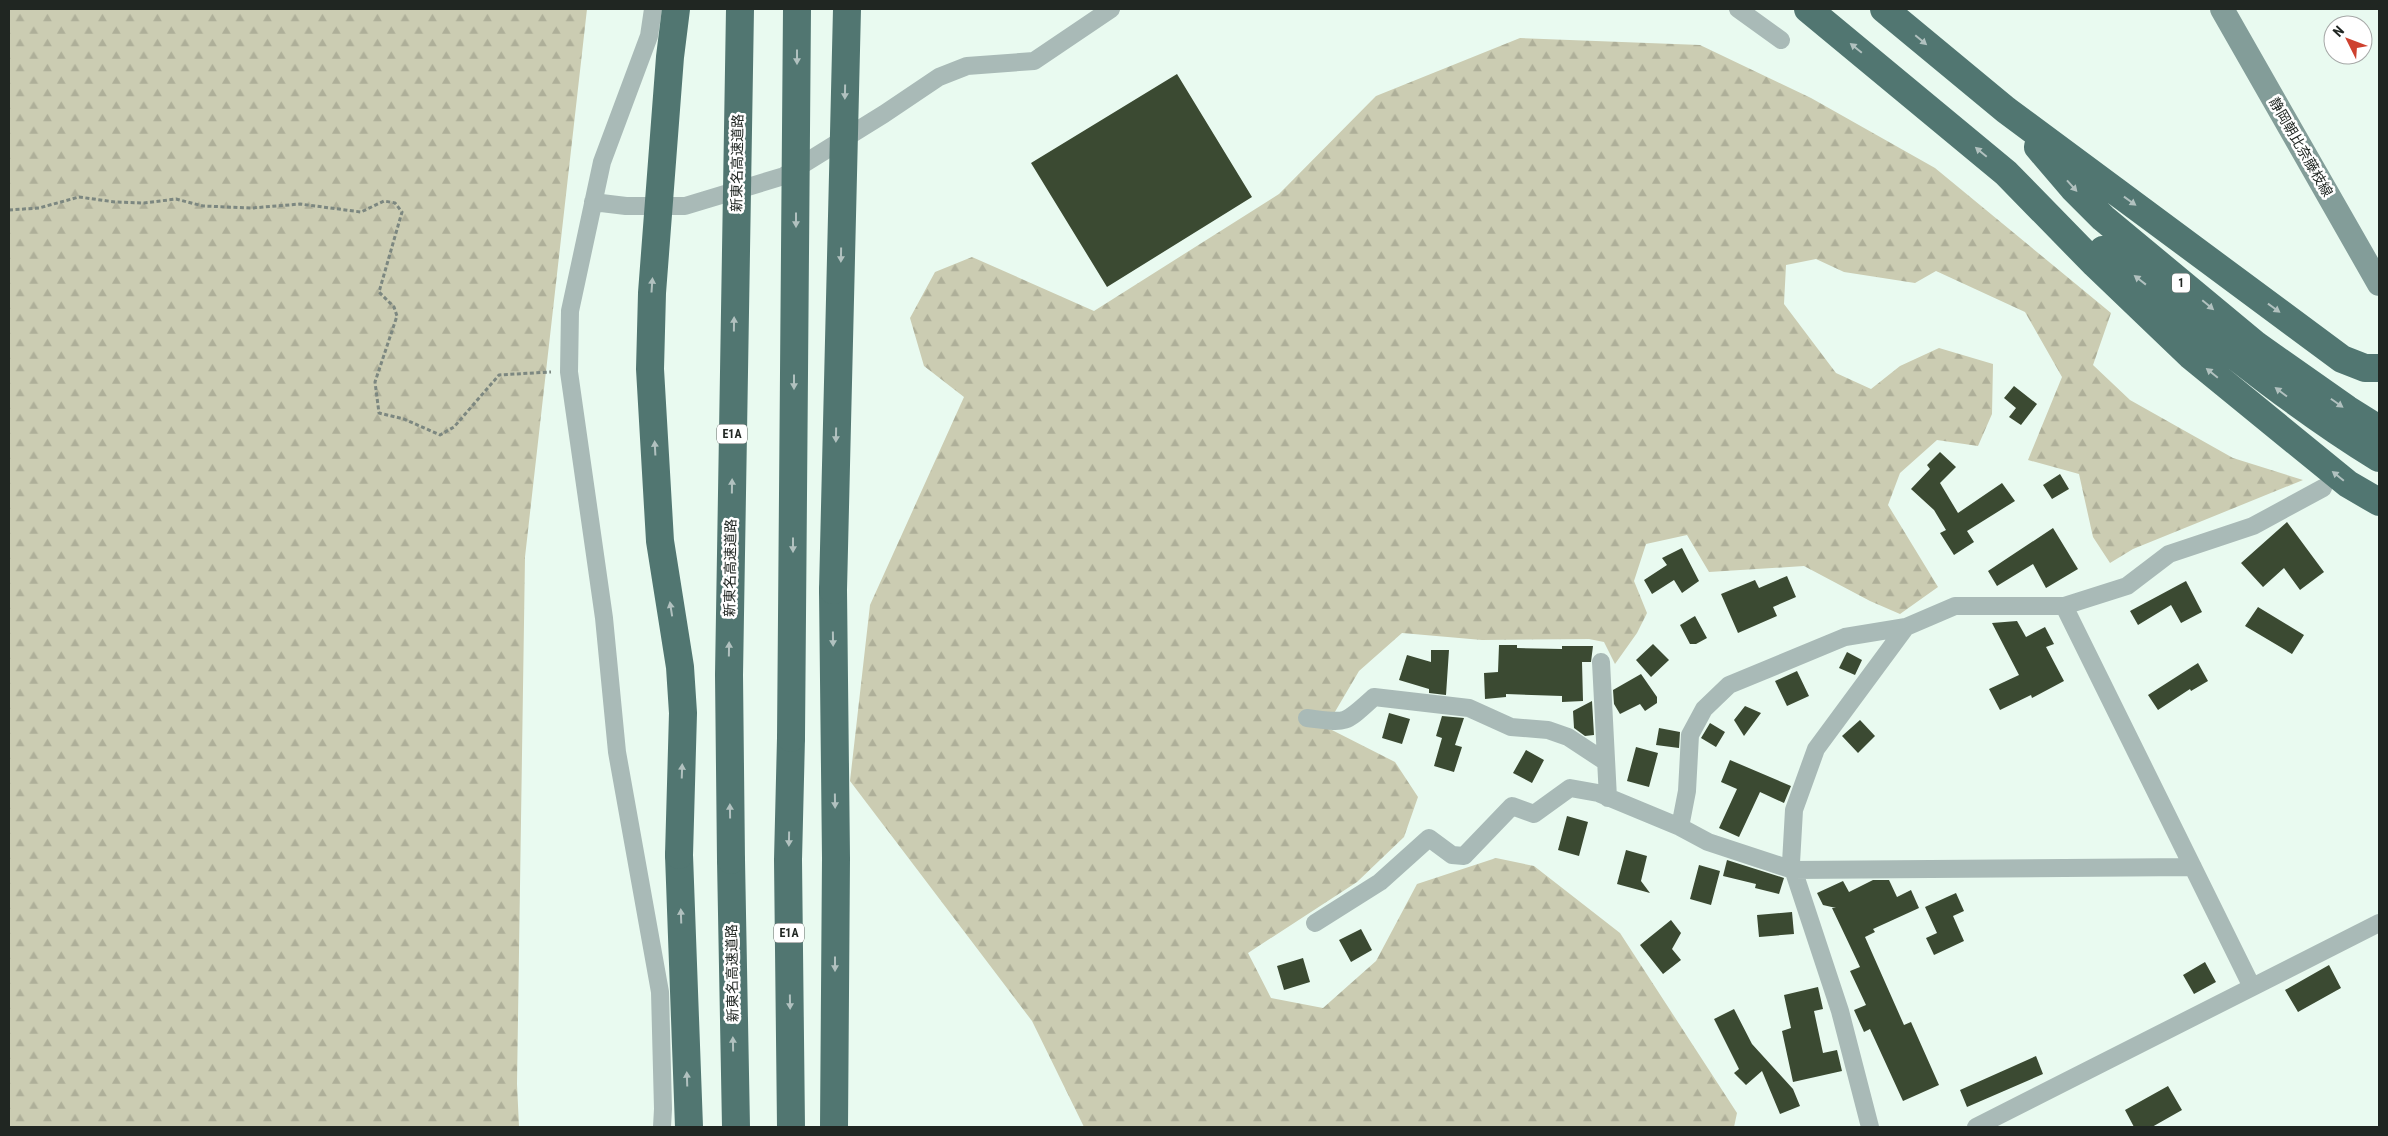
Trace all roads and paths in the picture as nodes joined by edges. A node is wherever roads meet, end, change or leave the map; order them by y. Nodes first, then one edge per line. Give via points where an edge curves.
1 (653, 9) edge
2 (676, 9) edge
3 (740, 9) edge
4 (798, 9) edge
5 (847, 9) edge
6 (1111, 9) edge
7 (1738, 9) edge
8 (1808, 9) edge
9 (1884, 9) edge
10 (2222, 9) edge
11 (1781, 40) dead end
12 (2006, 110) junction
13 (2006, 173) junction
14 (593, 202) junction
15 (9, 210) edge
16 (2379, 284) edge
17 (2379, 368) edge
18 (570, 372) junction
19 (2379, 429) edge
20 (2379, 458) edge
21 (2323, 488) dead end
22 (2379, 502) edge
23 (2064, 606) junction
24 (1906, 627) junction
25 (1600, 662) dead end
26 (1307, 718) dead end
27 (1606, 762) junction
28 (1608, 798) junction
29 (1680, 827) junction
30 (2193, 867) junction
31 (1793, 870) junction
32 (2379, 922) edge
33 (1315, 923) dead end
34 (2252, 987) junction
35 (662, 1127) edge
36 (689, 1127) edge
37 (736, 1127) edge
38 (791, 1127) edge
39 (834, 1127) edge
40 (1870, 1127) edge
41 (1976, 1127) edge

1 - 14 street via 649,36 602,162
36 -> 2 highway, bridge via 679,855 683,704 660,541 650,370 652,293
37 -> 3 highway, 新東名高速道路 / E1A, bridge via 728,675
4 -> 38 highway, E1A, bridge via 788,860
5 -> 39 highway, bridge via 832,590 836,858
6 - 14 street via 1034,61 967,66 939,76 784,176 685,206 626,206
7 - 11 street
13 -> 8 highway
9 -> 12 highway
10 - 16 main road, 静岡朝比奈藤枝線
12 -> 17 highway via 2342,358 2366,368
12 -> 19 highway, 1 via 2103,218 2256,345
20 -> 13 highway via 2342,436 2242,363
22 -> 13 highway via 2348,484 2191,356
14 - 18 street via 570,311
15 - 18 path via 39,208 79,197 144,203 176,199 203,206 252,208 300,204 360,212 384,201 395,203 402,212 379,292 394,307 397,316 374,382 379,413 404,419 440,435 454,427 499,375
18 - 35 street via 604,618 618,752 660,992
21 - 23 street via 2253,526 2169,554 2127,586
23 - 24 street via 1955,606
23 - 30 street
24 - 29 street via 1845,637 1729,685 1704,709 1690,735 1687,791
24 - 31 street via 1816,749 1794,810
25 - 27 street
26 - 27 street via 1349,720 1374,697 1469,708 1511,728 1548,730 1568,737
27 - 28 street
28 - 29 street
28 - 33 street via 1570,788 1534,814 1512,806 1464,856 1452,855 1429,838 1380,882
29 - 31 street via 1708,842
30 - 31 street
30 - 34 street
31 - 40 street via 1840,1011
32 - 34 street
34 - 41 street

